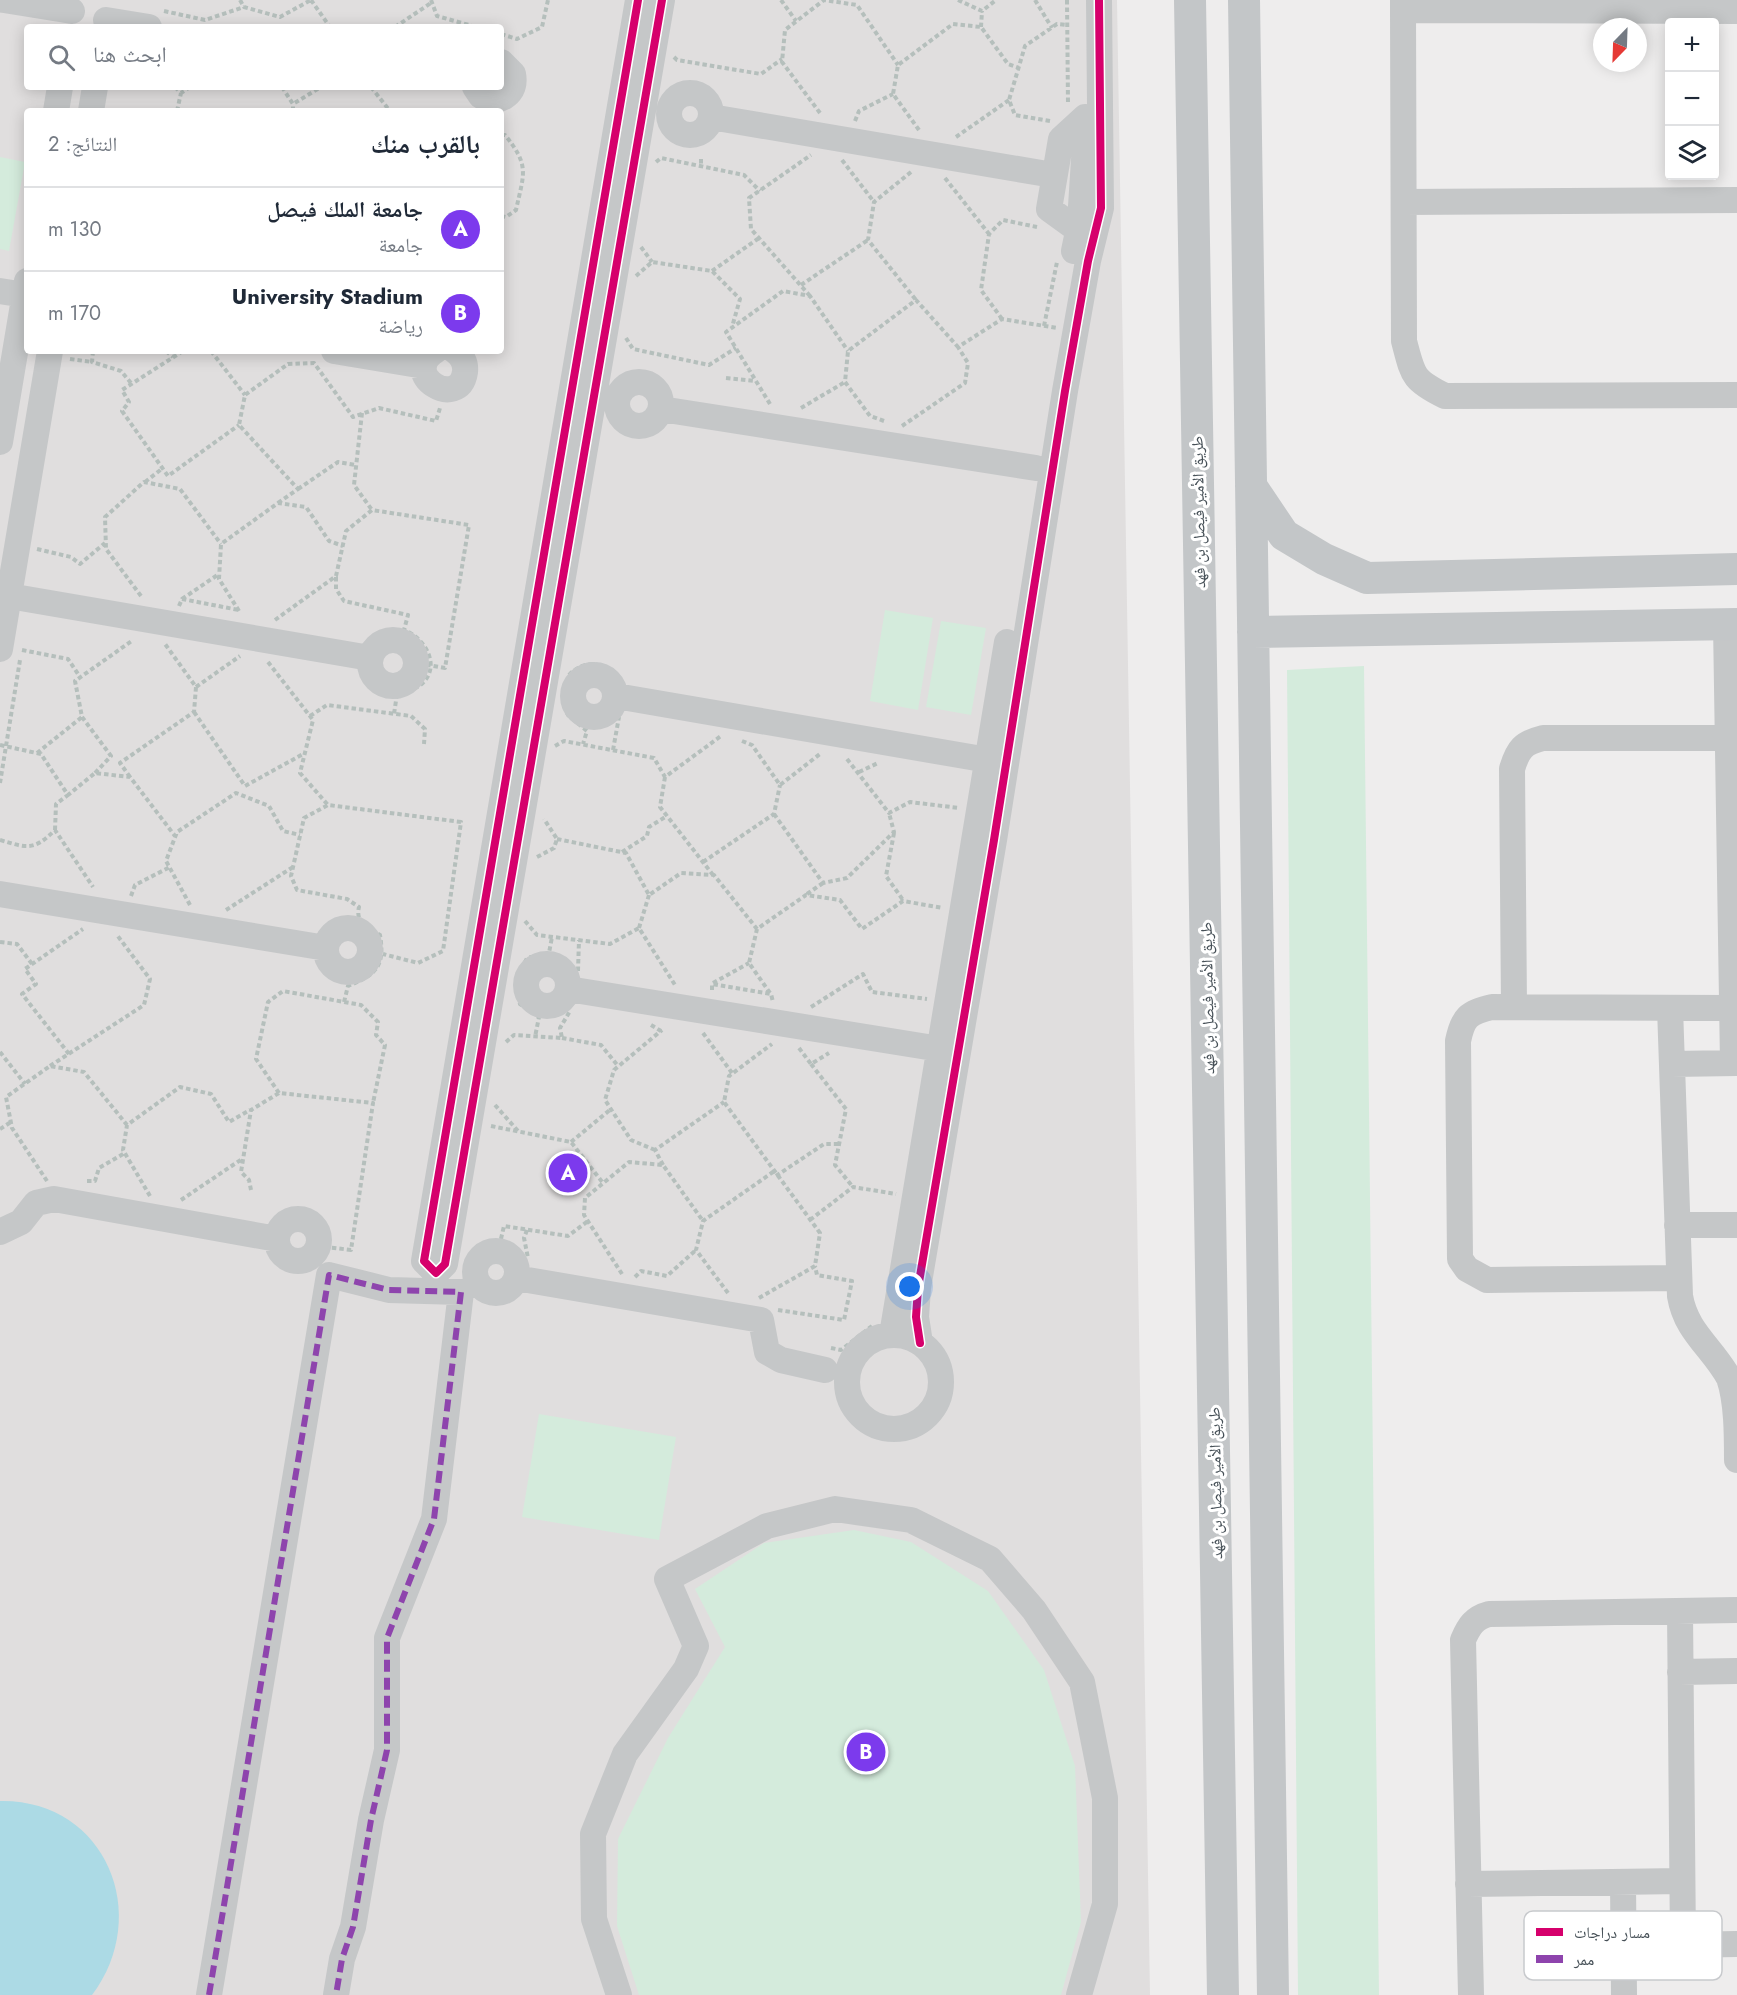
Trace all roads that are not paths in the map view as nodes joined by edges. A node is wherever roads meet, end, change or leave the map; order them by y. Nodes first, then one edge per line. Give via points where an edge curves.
1 (4, 0) edge
2 (638, 0) edge
3 (662, 0) edge
4 (1083, 0) edge
5 (1099, 0) edge
6 (1190, 0) edge
7 (1244, 0) edge
8 (1403, 5) edge
9 (1609, 5) edge
10 (1737, 11) edge
11 (72, 13) edge
12 (106, 16) edge
13 (154, 19) edge
14 (504, 65) edge
15 (60, 90) edge
16 (94, 90) edge
17 (477, 90) edge
18 (56, 108) edge
19 (92, 108) edge
20 (711, 117) dead end
21 (1074, 124) junction
22 (1053, 175) junction
23 (1737, 200) edge
24 (1404, 202) junction
25 (1078, 230) junction
26 (17, 289) edge
27 (375, 354) edge
28 (459, 354) edge
29 (59, 355) edge
30 (430, 358) edge
31 (1737, 395) edge
32 (661, 409) dead end
33 (0, 442) edge
34 (1036, 468) junction
35 (1251, 486) junction
36 (1737, 569) edge
37 (9, 596) junction
38 (1732, 624) edge
39 (1253, 632) junction
40 (0, 648) edge
41 (423, 664) road end
42 (616, 696) dead end
43 (1728, 738) junction
44 (988, 760) junction
45 (1733, 848) edge
46 (0, 894) edge
47 (326, 948) dead end
48 (571, 996) road end
49 (1514, 1007) junction
50 (1670, 1008) junction
51 (1732, 1008) junction
52 (940, 1049) junction
53 (1735, 1063) edge
54 (1672, 1064) junction
55 (1677, 1225) junction
56 (1737, 1225) edge
57 (0, 1232) edge
58 (318, 1246) road end
59 (435, 1266) junction
60 (1679, 1278) junction
61 (884, 1329) junction
62 (921, 1343) junction
63 (849, 1377) junction
64 (1737, 1450) edge
65 (1737, 1460) edge
66 (1737, 1610) edge
67 (1680, 1611) junction
68 (1737, 1671) edge
69 (1680, 1672) junction
70 (1682, 1881) junction
71 (1623, 1882) junction
72 (1468, 1884) junction
73 (1623, 1911) edge
74 (1682, 1911) edge
75 (1722, 1944) edge
76 (1737, 1944) edge
77 (209, 1995) edge
78 (336, 1995) edge
79 (619, 1995) edge
80 (1079, 1995) edge
81 (1223, 1995) edge
82 (1272, 1995) edge
83 (1471, 1995) edge

1 - 11 street
2 - 59 street
3 - 59 street via 469,1122
4 - 21 street
5 - 62 street via 1101,208 1065,391 918,1288 916,1317
6 - 81 main road, طريق الأمير فيصل بن فهد
7 - 35 main road
8 - 9 street
8 - 24 street
9 - 10 street
12 - 13 street
14 - 17 street via 514,80 506,97 493,101
15 - 18 street
16 - 19 street
20 - 22 street
21 - 22 street via 1061,140
21 - 25 street via 1086,153
22 - 25 street via 1049,209
23 - 24 street
24 - 31 street via 1404,341 1412,371 1422,385 1445,396
25 - 34 street via 1052,327
26 - 33 street
27 - 30 street
28 - 30 street via 466,369 461,381 450,389 437,388 427,379
29 - 37 street
32 - 34 street
34 - 44 street
35 - 36 main road via 1284,535 1324,560 1367,578
35 - 39 main road
37 - 40 street
37 - 41 street via 370,658 383,642 398,640 410,646
38 - 39 main road
38 - 43 street
39 - 82 main road
42 - 44 street
43 - 45 street
43 - 49 street via 1543,738 1525,743 1517,753 1512,769
44 - 52 street
45 - 51 street
46 - 47 street
48 - 52 street
49 - 50 street
49 - 60 street via 1472,1012 1462,1023 1458,1041 1460,1259 1467,1269 1487,1280
50 - 51 street
50 - 54 street
51 - 53 street
52 - 61 street
53 - 54 street
54 - 55 street
55 - 56 street
55 - 60 street
57 - 58 street via 21,1222 36,1203 54,1199 277,1239 283,1225 303,1219 315,1227
59 - 63 street via 476,1278 484,1289 496,1293 509,1289 516,1278 761,1320 767,1352 781,1360 828,1359
60 - 64 street via 1683,1316 1730,1378 1736,1398
61 - 62 street
61 - 63 street via 863,1346
62 - 63 street via 935,1360 941,1382 939,1397 920,1421 891,1429 875,1425 852,1404
64 - 65 street
66 - 67 street
67 - 69 street
67 - 72 street via 1489,1614 1469,1626 1463,1640
68 - 69 street
69 - 70 street
70 - 71 street
70 - 74 street
71 - 72 street
71 - 73 street
72 - 83 street
75 - 76 street
77 - 78 street via 328,1275 389,1290 461,1292 434,1519 387,1638 387,1750
79 - 80 street via 594,1919 594,1834 625,1754 686,1669 696,1646 667,1579 767,1526 835,1509 911,1520 990,1559 1034,1610 1082,1682 1105,1798 1106,1904

